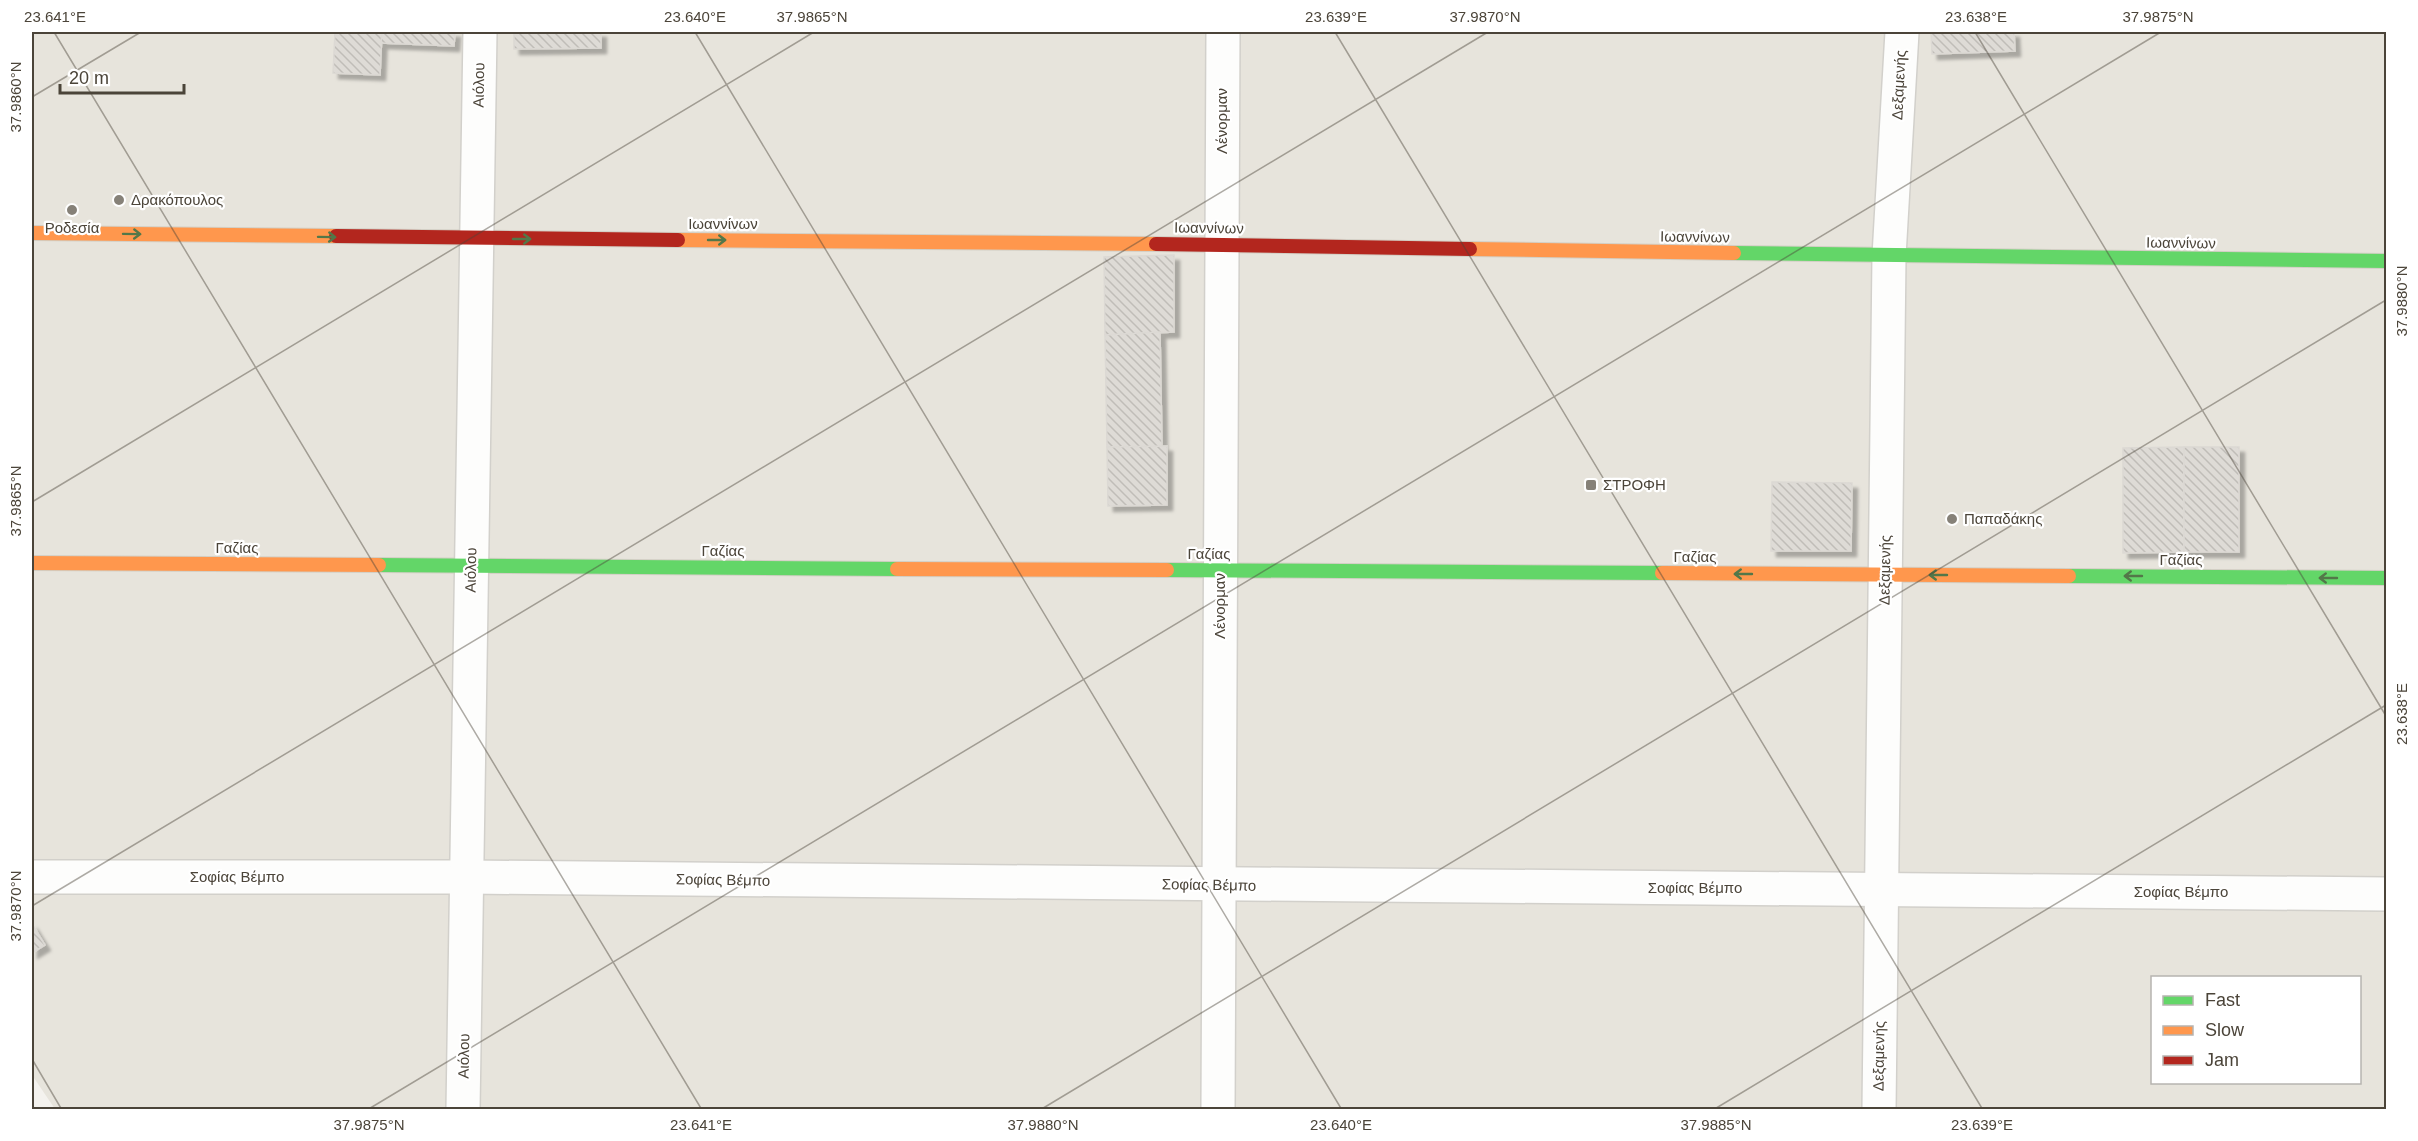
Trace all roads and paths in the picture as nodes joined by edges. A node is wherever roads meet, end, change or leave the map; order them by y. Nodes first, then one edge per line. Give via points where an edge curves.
1 (480, 32) edge
2 (1223, 32) edge
3 (1902, 32) edge
4 (32, 233) edge
5 (477, 238) junction
6 (1222, 245) junction
7 (1889, 256) junction
8 (2386, 261) edge
9 (32, 563) edge
10 (471, 566) junction
11 (1220, 571) junction
12 (1885, 574) junction
13 (2386, 578) edge
14 (32, 877) edge
15 (467, 877) junction
16 (1218, 885) junction
17 (1881, 890) junction
18 (2386, 894) edge
19 (463, 1110) edge
20 (1218, 1110) edge
21 (1879, 1110) edge

1 - 5 street, Αιόλου
2 - 6 street, Λένορμαν
3 - 7 street, Δεξαμενής
4 -> 5 street, Ιωαννίνων
5 -> 6 street, Ιωαννίνων
5 - 10 street, Αιόλου
6 - 7 street, Ιωαννίνων
6 - 11 street, Λένορμαν
7 - 8 street, Ιωαννίνων
7 - 12 street, Δεξαμενής
9 - 10 street, Γαζίας
10 - 11 street, Γαζίας
10 - 15 street, Αιόλου
12 -> 11 street, Γαζίας
11 - 16 street, Λένορμαν
13 -> 12 street, Γαζίας
12 - 17 street, Δεξαμενής
14 - 15 street, Σοφίας Βέμπο
15 - 16 street, Σοφίας Βέμπο
15 - 19 street, Αιόλου
16 - 17 street, Σοφίας Βέμπο
16 - 20 street, Λένορμαν
17 - 18 street, Σοφίας Βέμπο
17 - 21 street, Δεξαμενής

